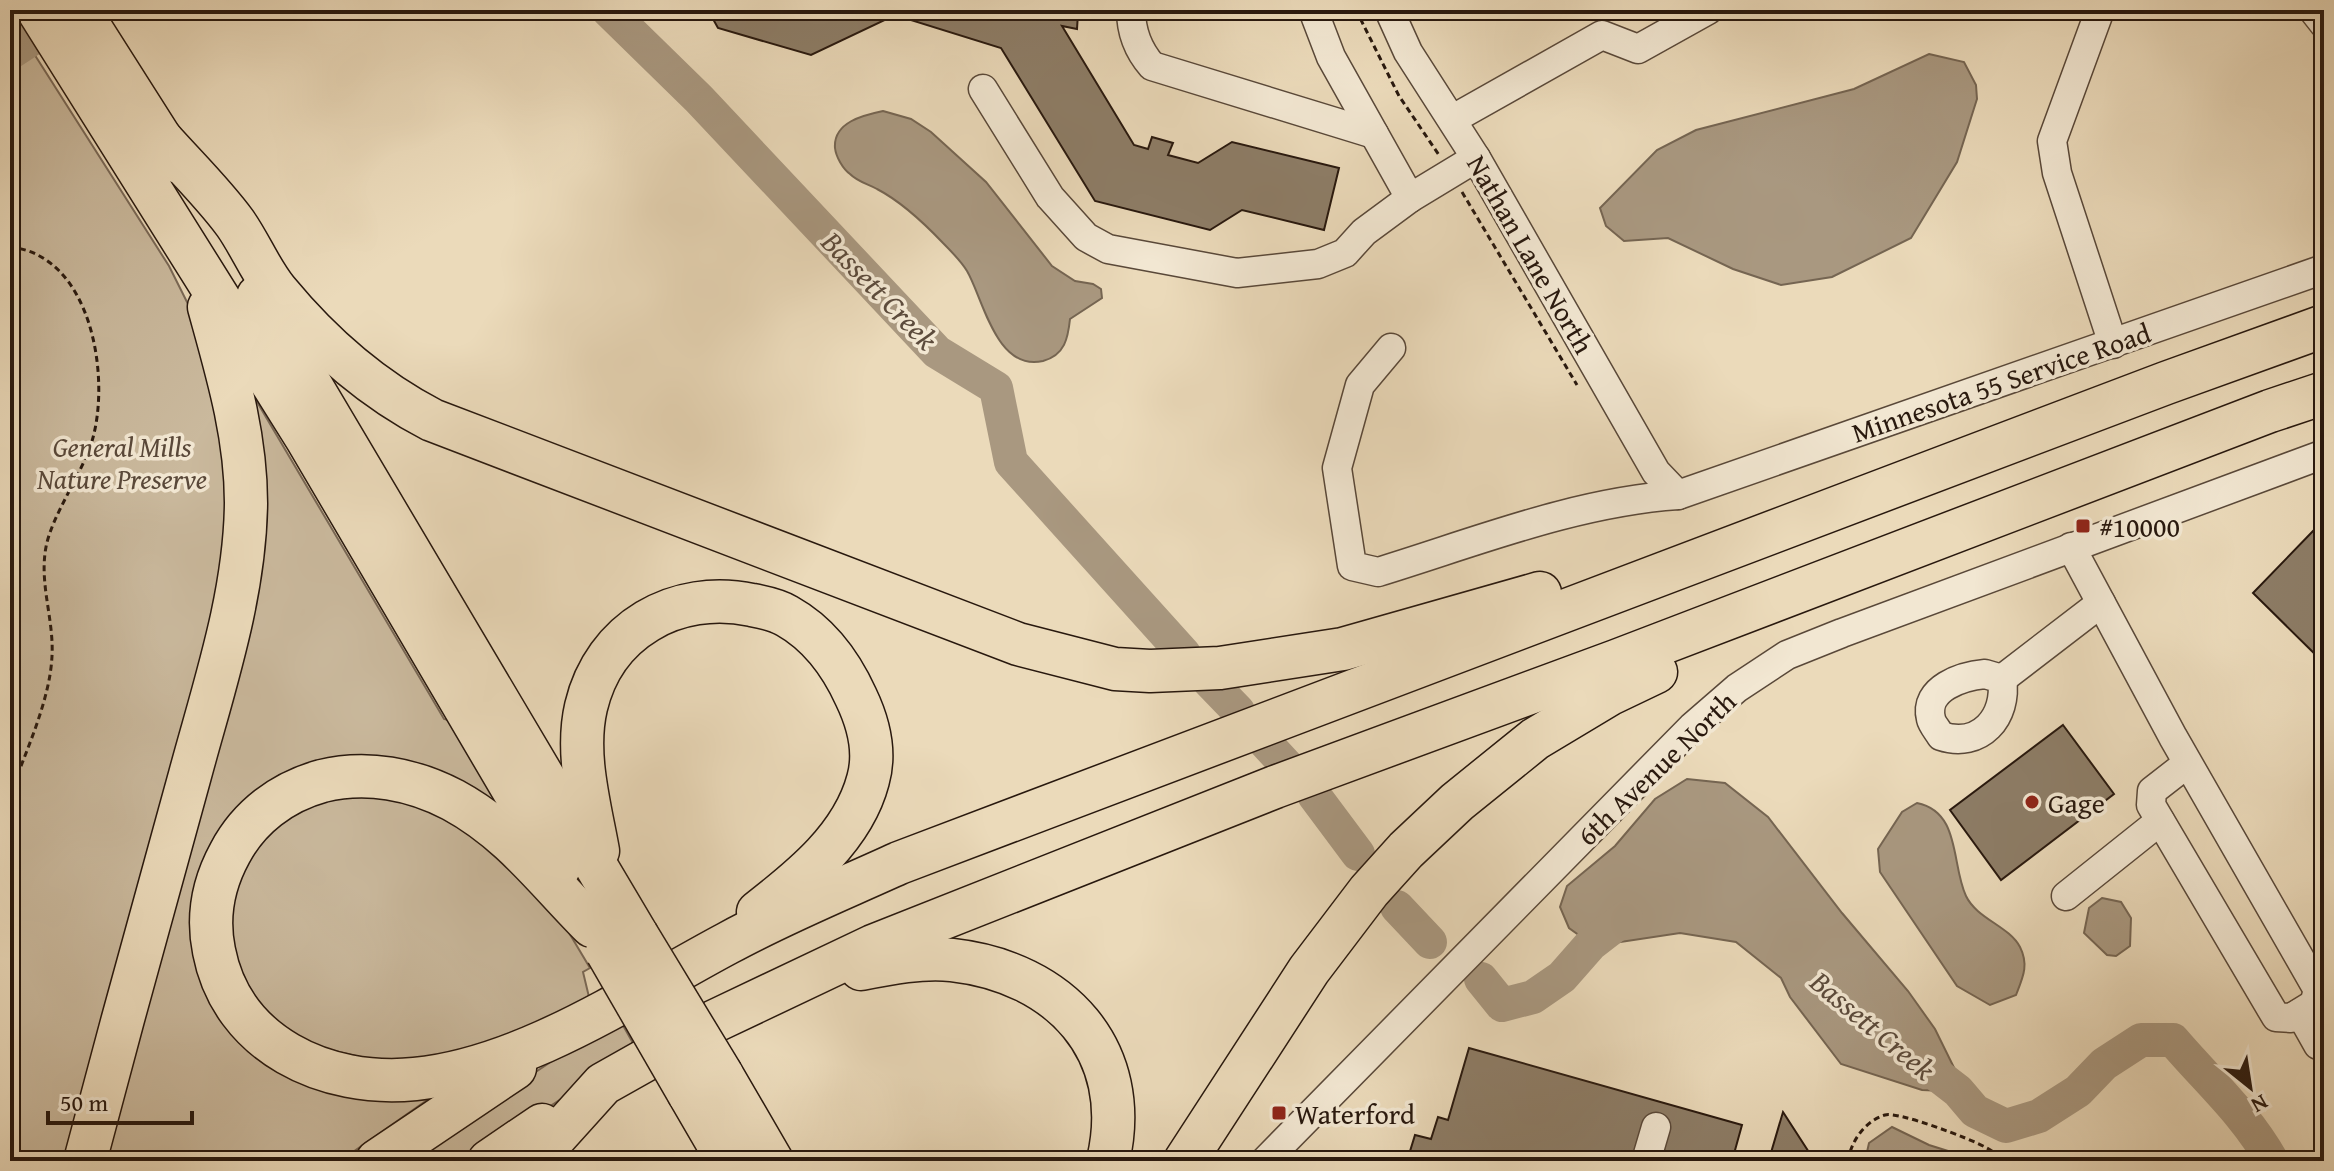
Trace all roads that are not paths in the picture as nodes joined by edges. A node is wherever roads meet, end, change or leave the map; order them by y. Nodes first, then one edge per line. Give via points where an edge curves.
1 (1131, 10) edge
2 (1313, 10) edge
3 (1389, 10) edge
4 (1708, 10) edge
5 (2100, 10) edge
6 (2313, 10) edge
7 (62, 21) edge
8 (1605, 23) edge
9 (2324, 24) edge
10 (983, 89) dead end
11 (1453, 119) junction
12 (1374, 134) junction
13 (161, 139) junction
14 (1476, 158) junction
15 (1410, 198) junction
16 (196, 264) junction
17 (2324, 269) edge
18 (2324, 326) edge
19 (2113, 344) junction
20 (1391, 348) dead end
21 (2324, 393) edge
22 (2321, 459) edge
23 (1678, 495) junction
24 (2071, 547) junction
25 (1682, 565) junction
26 (1863, 565) junction
27 (2101, 603) junction
28 (2002, 679) dead end
29 (2188, 763) junction
30 (2160, 821) junction
31 (602, 876) junction
32 (2066, 896) dead end
33 (612, 938) junction
34 (684, 966) junction
35 (756, 1000) junction
36 (2300, 1013) junction
37 (576, 1027) junction
38 (2318, 1045) dead end
39 (603, 1084) junction
40 (706, 1084) junction
41 (745, 1114) junction
42 (1656, 1127) dead end
43 (1282, 1156) edge
44 (85, 1161) edge
45 (377, 1161) edge
46 (489, 1161) edge
47 (525, 1161) edge
48 (728, 1161) edge
49 (772, 1161) edge
50 (793, 1161) edge
51 (1108, 1161) edge
52 (1185, 1161) edge
53 (1646, 1161) edge

1 - 12 street via 1140,52 1152,66
2 - 12 street via 1331,57
3 - 11 street, Nathan Lane North via 1408,52
4 - 8 street via 1638,49
5 - 19 street via 2052,141 2057,173
6 - 9 street
7 - 13 highway
7 - 16 highway
8 - 11 street
10 - 15 street via 1050,197 1086,237 1108,249 1237,273 1318,264 1345,253
11 - 14 street, Nathan Lane North
12 - 15 street
13 - 25 highway via 234,221 276,289 301,317 344,361 410,409 725,534 1053,655 1150,671 1264,663 1343,649 1533,595
13 - 31 highway
14 - 15 street
14 - 23 street, Nathan Lane North via 1656,472
16 - 33 highway
16 - 44 highway via 240,430 246,502 243,552 216,678
17 - 19 street, Minnesota 55 Service Road
18 - 25 highway
19 - 23 street, Minnesota 55 Service Road
20 - 23 street, Minnesota 55 Service Road via 1360,385 1337,468 1352,566 1378,572 1597,505
21 - 26 highway
22 - 24 street, 6th Avenue North
24 - 27 street
24 - 43 street, 6th Avenue North via 1787,655 1737,688 1692,727
25 - 34 highway via 899,863
26 - 35 highway via 1059,871
26 - 52 highway via 1566,719 1457,802 1369,891 1309,970
27 - 28 street
27 - 29 street
29 - 30 street via 2152,791 2151,805
29 - 36 street via 2318,990 2314,1004
30 - 32 street
30 - 36 street via 2276,1017
31 - 33 highway
31 - 34 highway via 584,769 583,723 590,695 613,650 628,634 690,602 735,601 785,615 833,654 861,708 870,747 861,800 820,859
33 - 37 highway via 519,847 471,811 410,783 371,776 314,783 283,797 243,832 219,877 212,941 219,972 242,1017 283,1052 330,1072 381,1080 436,1076 495,1060
33 - 40 highway, bridge
34 - 37 highway
35 - 39 highway
35 - 51 highway via 857,969 906,961 951,960 1030,984 1059,1001 1101,1053 1115,1105
36 - 38 street
37 - 45 highway
39 - 46 highway
39 - 47 highway
40 - 41 highway
40 - 48 highway
41 - 49 highway
41 - 50 highway
42 - 53 street

